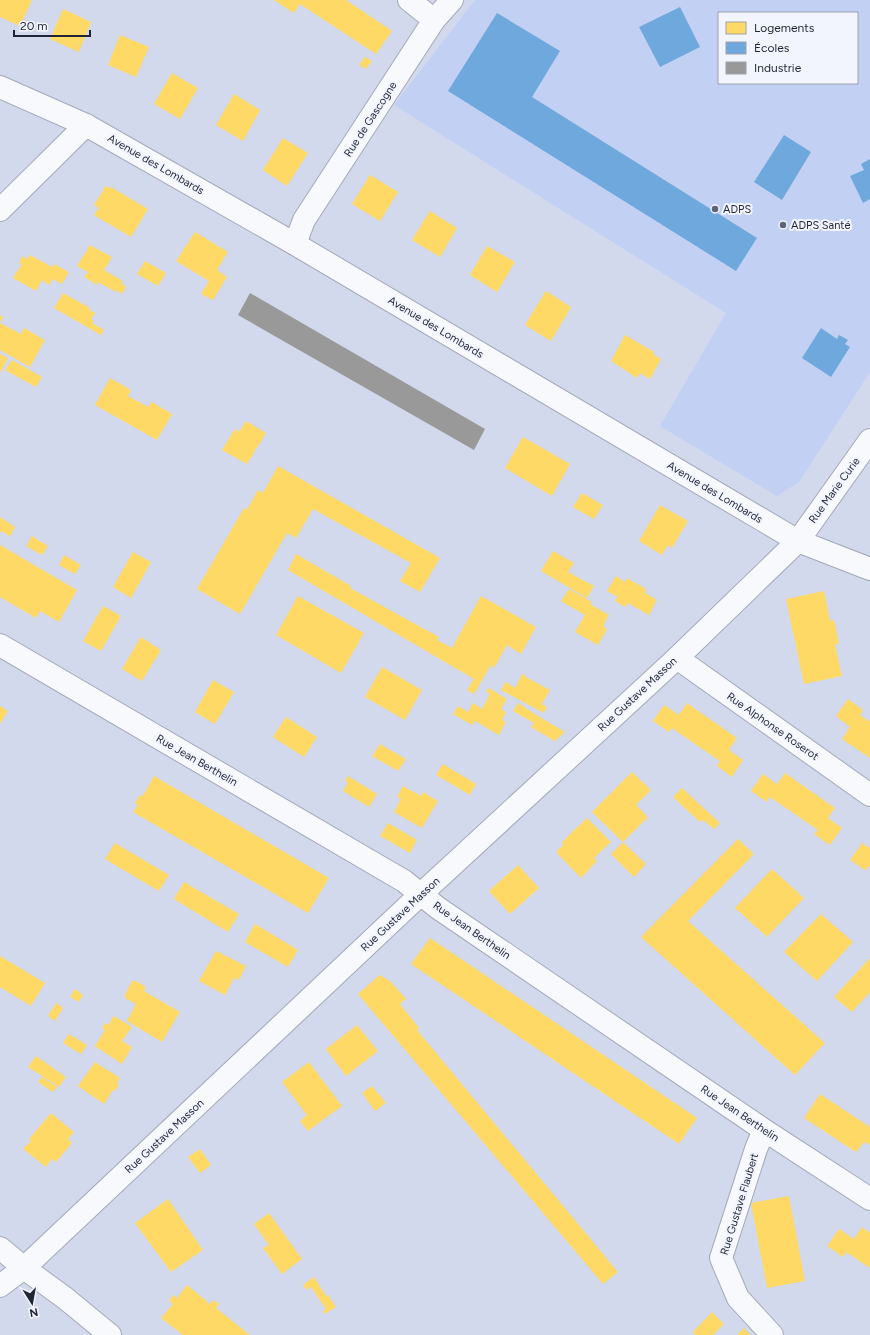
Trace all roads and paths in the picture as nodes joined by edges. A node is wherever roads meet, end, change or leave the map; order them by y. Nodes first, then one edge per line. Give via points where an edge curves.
1 (409, 0) edge
2 (452, 0) edge
3 (434, 20) junction
4 (0, 87) edge
5 (86, 125) junction
6 (0, 210) edge
7 (295, 244) junction
8 (870, 440) edge
9 (798, 541) junction
10 (870, 569) edge
11 (0, 645) edge
12 (677, 658) junction
13 (870, 795) edge
14 (422, 894) junction
15 (764, 1130) junction
16 (870, 1199) edge
17 (0, 1248) edge
18 (24, 1268) junction
19 (0, 1286) edge
20 (110, 1335) edge
21 (772, 1335) edge

1 - 3 street
2 - 3 street, Rue de Gascogne
3 - 7 street, Rue de Gascogne via 304,220
4 - 5 street, Avenue des Lombards
5 - 6 street
5 - 7 street, Avenue des Lombards
7 - 9 street, Avenue des Lombards
8 - 9 street, Rue Marie Curie
9 - 10 street, Avenue des Lombards
9 - 12 street, Rue Gustave Masson
11 - 14 street, Rue Jean Berthelin via 404,881
12 - 13 street, Rue Alphonse Roserot
12 - 14 street, Rue Gustave Masson
14 - 15 street, Rue Jean Berthelin via 438,908
14 - 18 street, Rue Gustave Masson
15 - 16 street, Rue Jean Berthelin
15 - 21 street, Rue Gustave Flaubert via 721,1258 738,1298
17 - 18 street
18 - 19 street, Rue Gustave Masson
18 - 20 street

